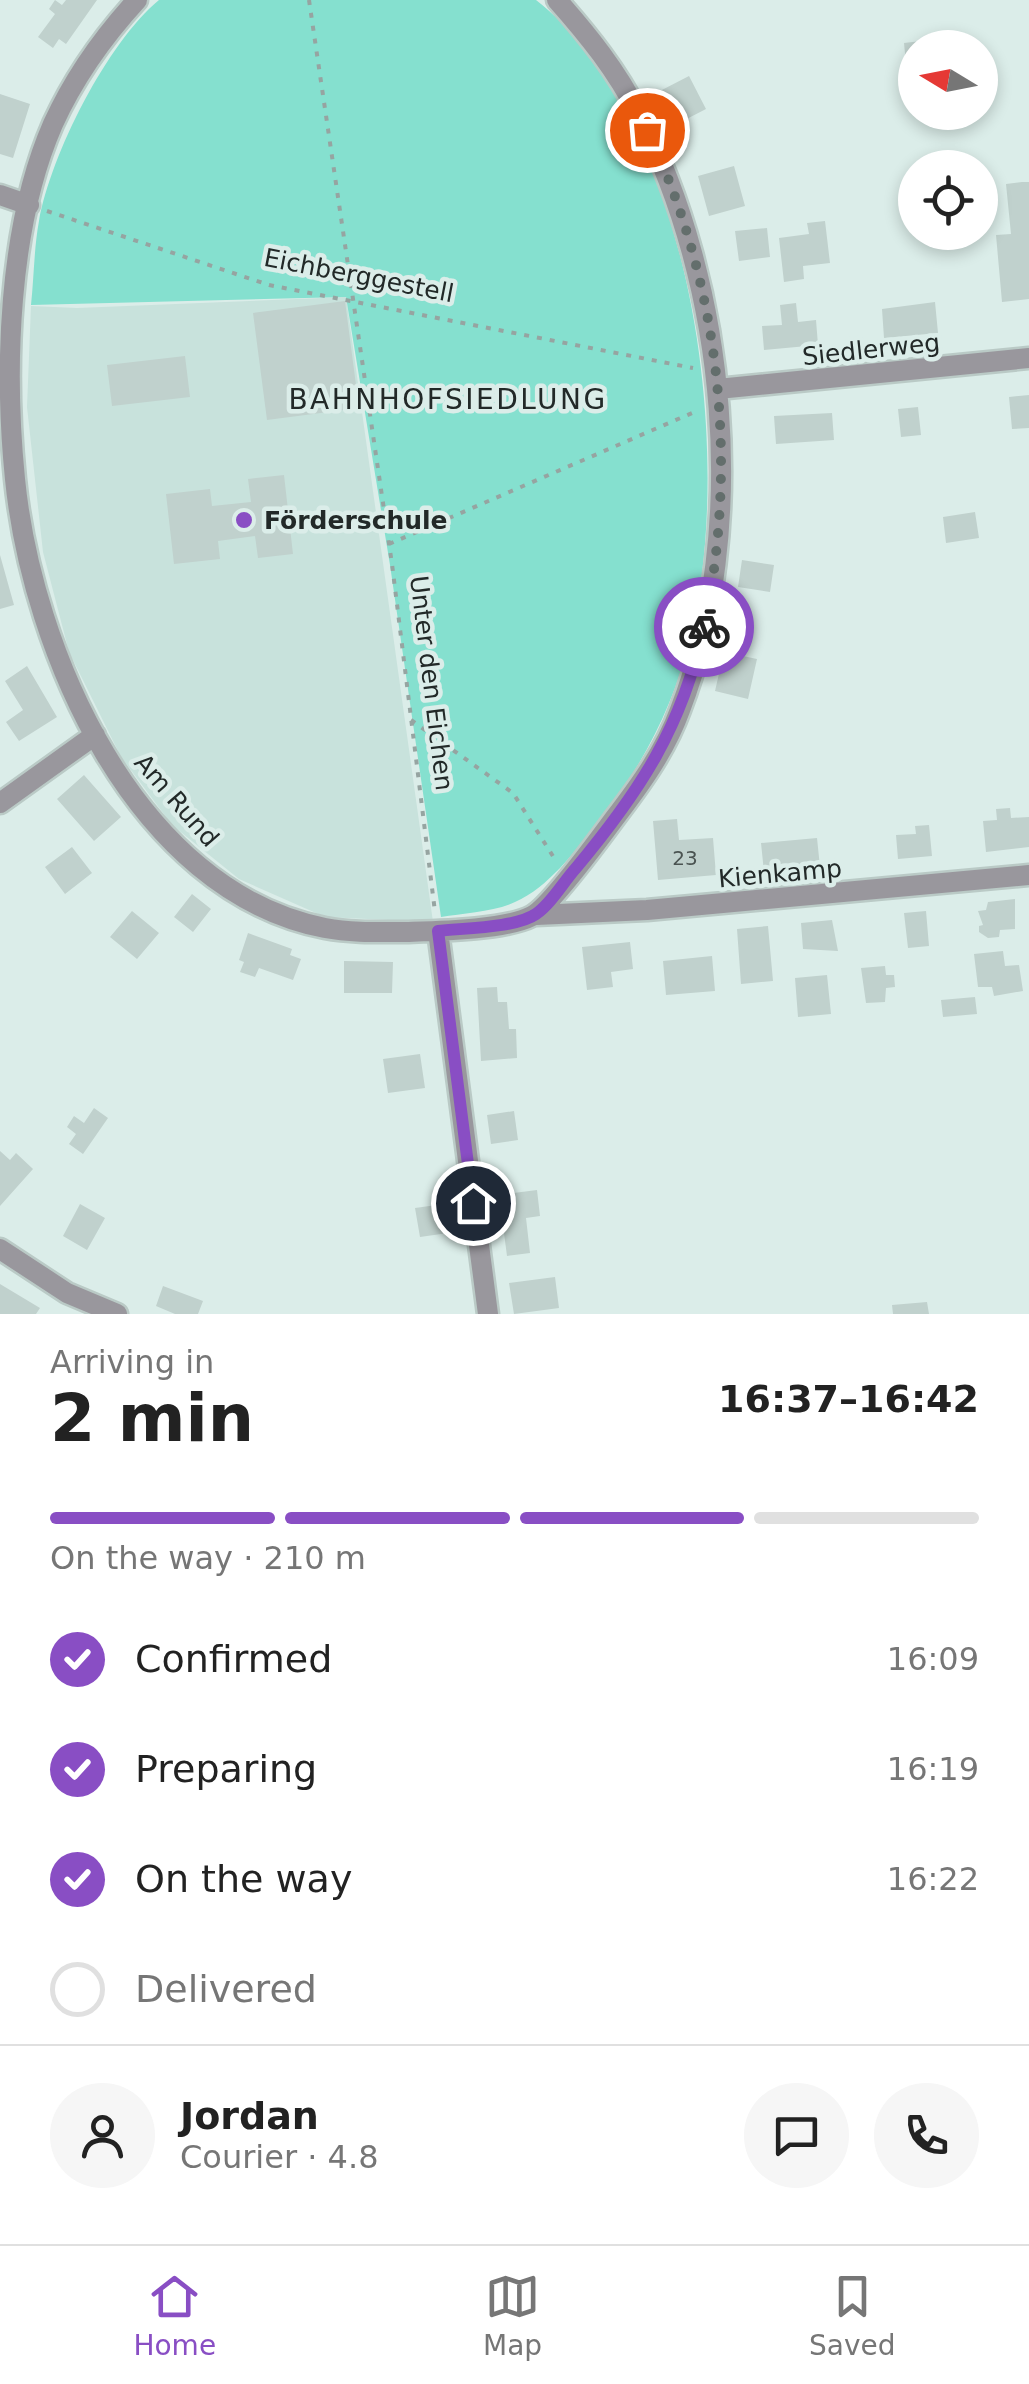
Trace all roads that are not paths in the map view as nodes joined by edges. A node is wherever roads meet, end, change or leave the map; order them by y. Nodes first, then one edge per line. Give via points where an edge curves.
1 (138, 0) edge
2 (557, 0) edge
3 (0, 195) edge
4 (28, 205) junction
5 (1029, 358) edge
6 (718, 389) junction
7 (95, 735) junction
8 (0, 804) edge
9 (1029, 876) edge
10 (536, 915) junction
11 (438, 931) junction
12 (0, 1249) edge
13 (117, 1314) edge
14 (488, 1314) edge

1 - 4 street, Am Rund via 78,76 51,128
2 - 6 street via 615,73 657,151 692,256
3 - 4 street
4 - 7 street, Am Rund via 8,382 16,492 24,551 45,620
5 - 6 street, Siedlerweg
6 - 10 street via 722,481 710,599 686,694 655,763
7 - 8 street
7 - 11 street, Am Rund via 159,826 236,892 322,927
9 - 10 street, Kienkamp
10 - 11 street, Am Rund
11 - 14 street
12 - 13 street via 67,1293

